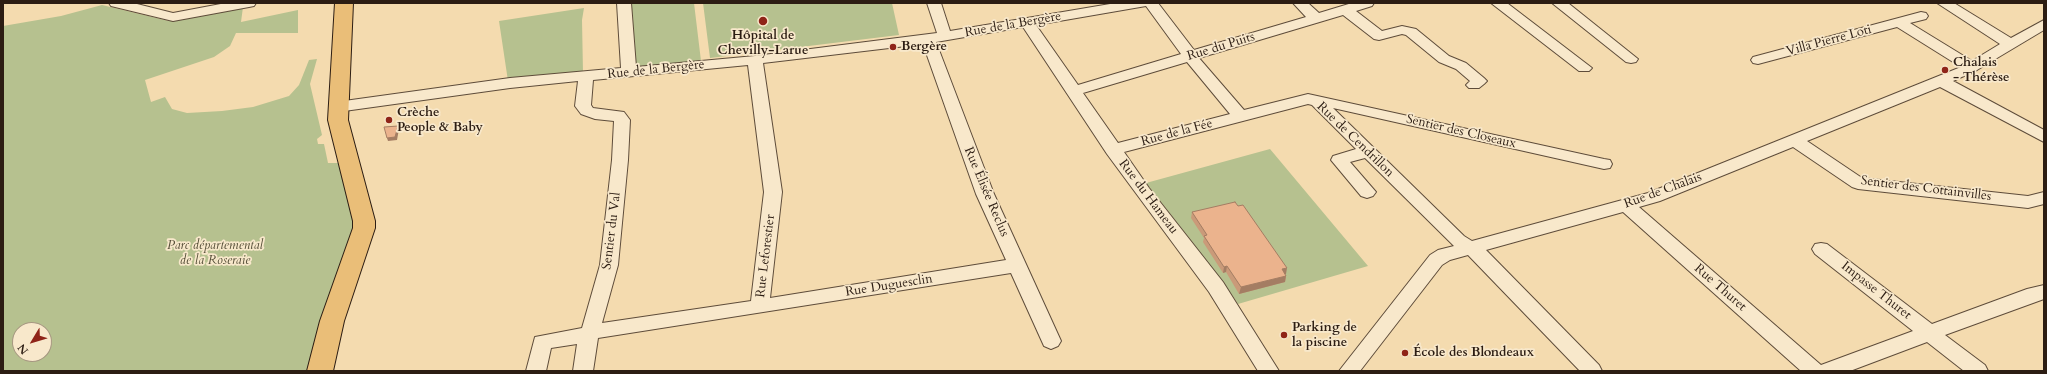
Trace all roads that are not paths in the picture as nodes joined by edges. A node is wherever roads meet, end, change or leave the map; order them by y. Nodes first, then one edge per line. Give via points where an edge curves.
1 (116, 3) edge
2 (249, 3) edge
3 (624, 3) edge
4 (934, 3) edge
5 (1141, 3) edge
6 (1151, 3) edge
7 (1300, 3) edge
8 (1367, 3) edge
9 (1498, 3) edge
10 (1944, 3) edge
11 (1564, 4) edge
12 (1346, 10) junction
13 (343, 12) edge
14 (1921, 16) dead end
15 (1316, 18) junction
16 (1027, 22) junction
17 (1900, 23) junction
18 (2044, 24) edge
19 (945, 36) junction
20 (928, 39) junction
21 (2011, 44) junction
22 (1191, 56) junction
23 (1631, 59) dead end
24 (755, 60) junction
25 (1758, 60) dead end
26 (1972, 67) junction
27 (1584, 68) dead end
28 (629, 72) junction
29 (586, 77) junction
30 (1941, 81) junction
31 (1474, 85) dead end
32 (1074, 91) junction
33 (1318, 102) junction
34 (337, 107) junction
35 (1240, 116) junction
36 (2044, 137) edge
37 (1795, 141) junction
38 (1113, 150) junction
39 (1368, 151) junction
40 (1604, 164) dead end
41 (1367, 192) dead end
42 (2044, 198) edge
43 (1626, 205) junction
44 (1470, 248) junction
45 (1821, 249) dead end
46 (1018, 265) junction
47 (2044, 292) edge
48 (760, 307) junction
49 (592, 332) junction
50 (1931, 333) junction
51 (1051, 341) dead end
52 (320, 371) edge
53 (536, 371) edge
54 (582, 371) edge
55 (1269, 371) edge
56 (1349, 371) edge
57 (1592, 371) edge
58 (1814, 371) edge
59 (1828, 371) edge
60 (1978, 371) edge

1 - 2 street via 173,17
3 - 28 street
4 - 19 street
5 - 16 street, Rue de la Bergère
6 - 22 street
7 - 15 street
8 - 12 street, Rue du Puits
9 - 27 street
10 - 21 street
11 - 23 street
12 - 15 street, Rue du Puits
12 - 31 street via 1378,36 1402,30 1411,32 1444,59 1461,66 1479,81
13 - 34 main road
14 - 17 street, Villa Pierre Loti
15 - 22 street, Rue du Puits
16 - 19 street, Rue de la Bergère
16 - 32 street, Rue du Hameau
17 - 25 street, Villa Pierre Loti
17 - 26 street
18 - 21 street, Rue de Chalais
19 - 20 street, Rue de la Bergère
20 - 24 street, Rue de la Bergère
20 - 46 street, Rue Élisée Reclus via 985,194
21 - 26 street, Rue de Chalais
22 - 32 street, Rue du Puits
22 - 35 street
24 - 28 street, Rue de la Bergère
24 - 48 street, Rue Leforestier via 773,192
26 - 30 street, Rue de Chalais
28 - 29 street, Rue de la Bergère
29 - 34 street, Rue de la Bergère via 510,83
29 - 49 street, Sentier du Val via 583,106 587,111 618,115 622,120 609,265
30 - 36 street
30 - 37 street, Rue de Chalais
32 - 38 street, Rue du Hameau
33 - 35 street, Rue de Cendrillon via 1308,99
33 - 39 street, Rue de Cendrillon
33 - 40 street, Sentier des Closeaux
34 - 52 main road via 340,134 359,200 364,228 332,321
35 - 38 street, Rue de la Fée
37 - 42 street, Sentier des Cottainvilles via 1858,182 2028,202
37 - 43 street, Rue de Chalais via 1654,197
38 - 55 street, Rue du Hameau via 1216,287
39 - 41 street via 1339,160
39 - 44 street, Rue de Cendrillon via 1458,240
43 - 44 street, Rue de Chalais
43 - 58 street, Rue Thuret
44 - 56 street, Rue de Chalais via 1444,255 1436,260
44 - 57 street, Rue de Cendrillon via 1478,253
45 - 50 street, Impasse Thuret
46 - 48 street, Rue Duguesclin
46 - 51 street, Rue Élisée Reclus
47 - 50 street
48 - 49 street, Rue Leforestier
49 - 53 street via 542,342
49 - 54 street, Sentier du Val
50 - 59 street
50 - 60 street, Impasse Thuret

